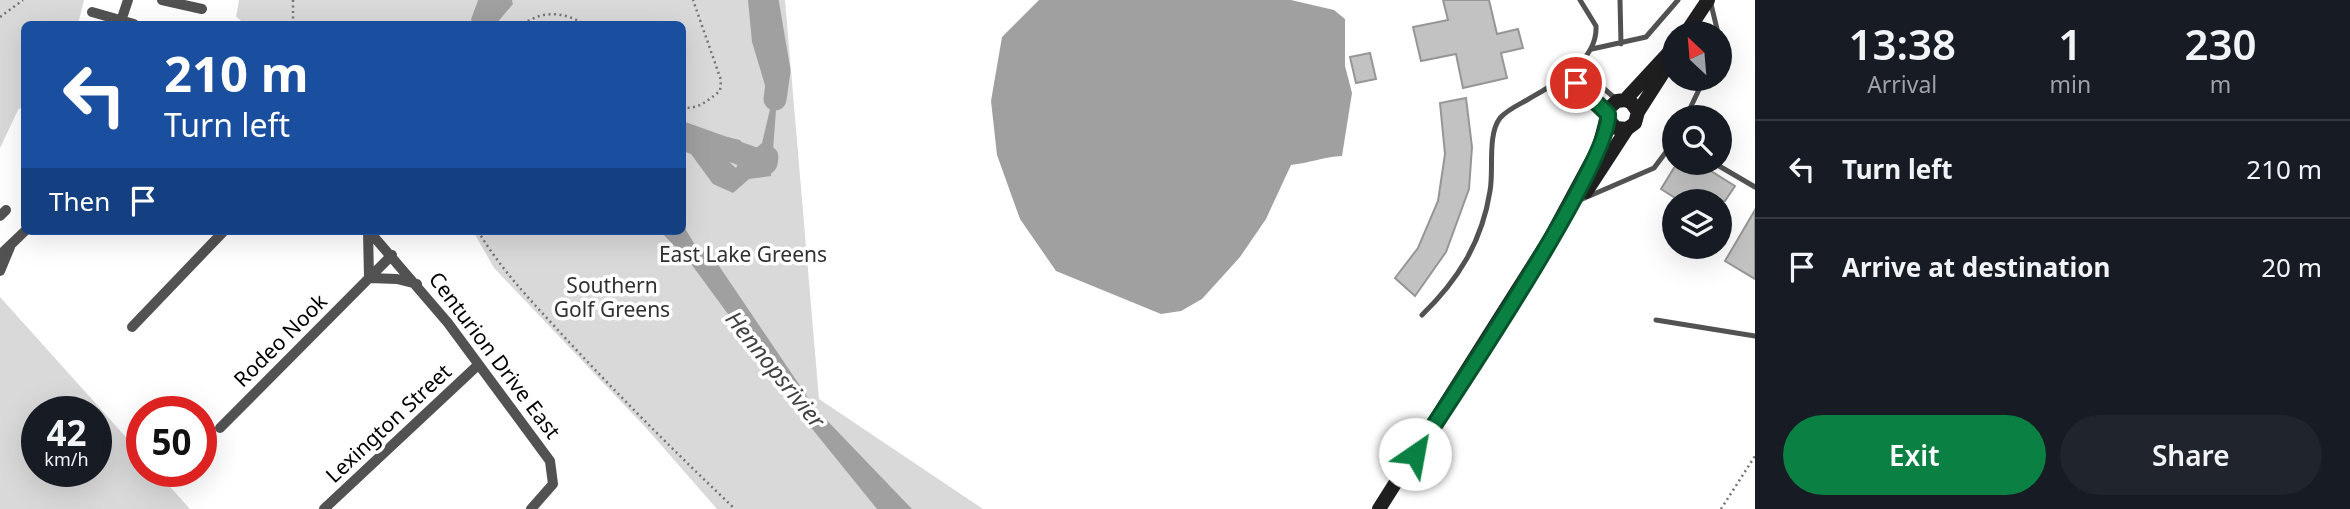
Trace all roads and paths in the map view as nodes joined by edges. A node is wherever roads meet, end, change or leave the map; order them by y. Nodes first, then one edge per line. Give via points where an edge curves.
1 (23, 0) edge
2 (128, 0) edge
3 (162, 0) edge
4 (293, 0) edge
5 (693, 0) edge
6 (1580, 0) edge
7 (1620, 0) edge
8 (1678, 0) edge
9 (1709, 0) edge
10 (202, 9) dead end
11 (92, 12) dead end
12 (0, 17) edge
13 (117, 21) edge
14 (120, 21) edge
15 (293, 21) edge
16 (528, 21) edge
17 (579, 21) edge
18 (1694, 21) edge
19 (1715, 21) edge
20 (1621, 44) junction
21 (1592, 49) junction
22 (1662, 59) edge
23 (1577, 65) junction
24 (1567, 75) junction
25 (1662, 75) edge
26 (1621, 100) junction
27 (686, 108) edge
28 (1638, 112) junction
29 (1608, 117) junction
30 (1627, 129) junction
31 (1662, 157) edge
32 (1732, 174) edge
33 (1755, 187) edge
34 (1580, 200) junction
35 (21, 235) edge
36 (220, 235) edge
37 (369, 235) edge
38 (373, 235) edge
39 (480, 235) edge
40 (1549, 240) junction
41 (11, 245) junction
42 (0, 255) edge
43 (393, 255) junction
44 (0, 271) edge
45 (369, 278) junction
46 (417, 284) junction
47 (1422, 315) dead end
48 (1656, 320) dead end
49 (132, 327) dead end
50 (1755, 336) edge
51 (478, 365) junction
52 (219, 428) dead end
53 (1755, 456) edge
54 (324, 509) edge
55 (531, 509) edge
56 (735, 509) edge
57 (1379, 509) edge
58 (1721, 509) edge

1 - 12 path
2 - 14 street
3 - 10 street
4 - 15 path
5 - 27 path via 721,80 720,91 696,109
6 - 21 lane via 1596,26
7 - 20 lane
8 - 20 lane via 1651,34
9 - 18 main road
9 - 19 lane
11 - 13 street
16 - 17 path via 552,13
20 - 21 lane
21 - 23 lane
22 - 26 main road
23 - 24 lane
23 - 26 lane
24 - 29 lane
24 - 47 lane via 1501,117 1494,136 1490,191 1475,245 1447,288
25 - 28 main road
26 - 28 main road via 1631,102
26 - 29 main road
28 - 30 main road
29 - 30 main road via 1616,128
29 - 40 main road via 1590,166
30 - 34 main road
31 - 34 lane via 1654,168
32 - 33 lane
34 - 40 main road
35 - 41 street
36 - 49 street
37 - 45 street
38 - 43 street, Centurion Drive East
39 - 56 path via 528,298 634,412
40 - 57 main road
41 - 42 street
41 - 44 street
43 - 45 street, Rodeo Nook
43 - 46 street, Centurion Drive East
45 - 46 street
45 - 52 street, Rodeo Nook
46 - 51 street, Centurion Drive East
48 - 50 lane
51 - 54 street, Lexington Street
51 - 55 street, Centurion Drive East via 552,466 553,484
53 - 58 path

